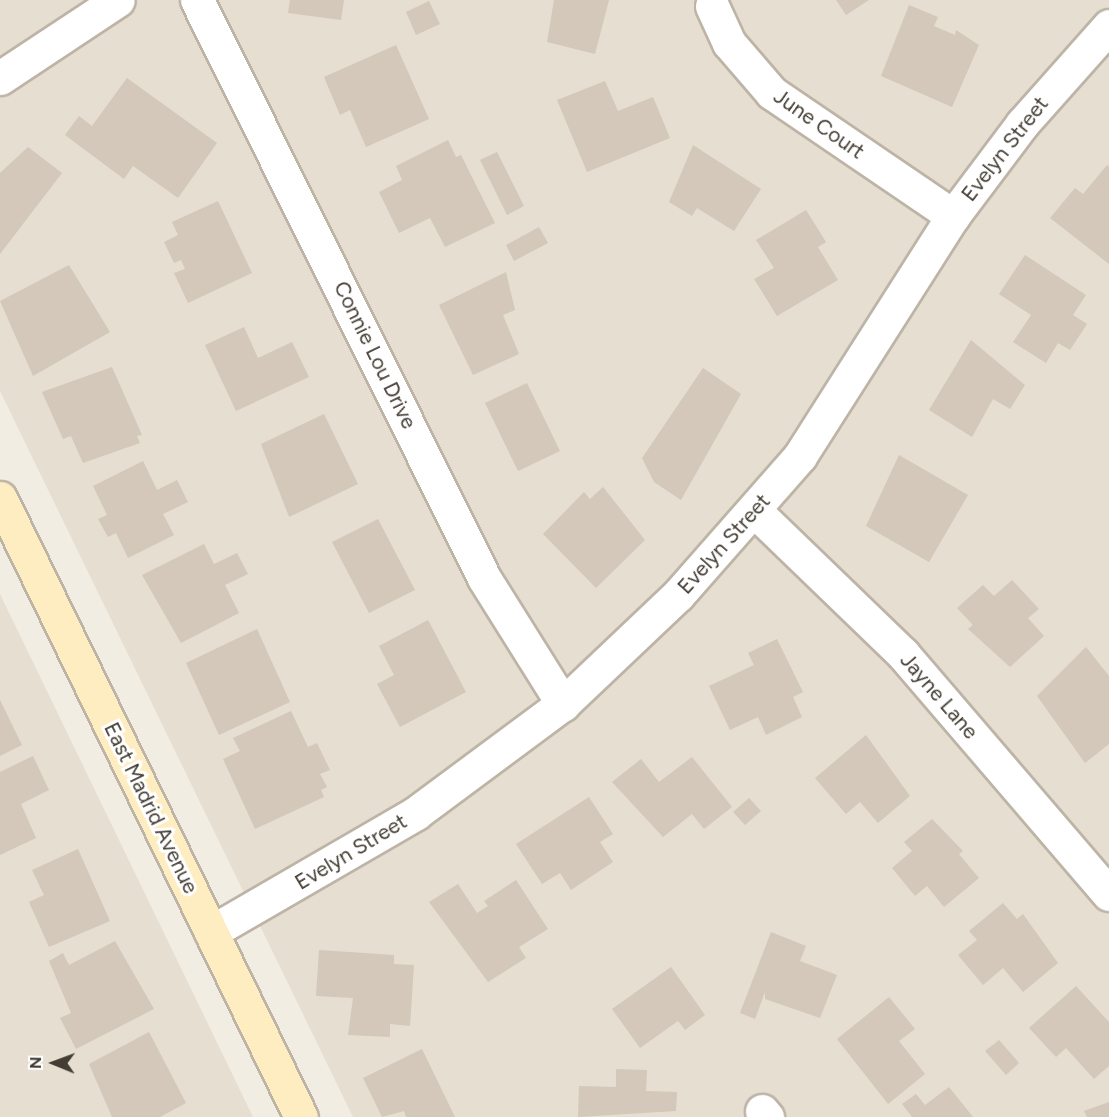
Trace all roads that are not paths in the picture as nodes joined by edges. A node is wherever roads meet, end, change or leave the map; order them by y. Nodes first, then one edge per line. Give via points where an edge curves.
1 (118, 0) edge
2 (197, 0) edge
3 (712, 6) dead end
4 (1109, 26) edge
5 (0, 78) edge
6 (953, 216) junction
7 (0, 498) edge
8 (755, 511) junction
9 (563, 704) junction
10 (1109, 894) edge
11 (211, 932) junction
12 (301, 1117) edge

1 - 5 street
2 - 9 street, Connie Lou Drive via 484,578
3 - 6 street, June Court via 729,43 772,93
4 - 6 street, Evelyn Street via 1022,124
6 - 8 street, Evelyn Street via 822,426
7 - 11 street, East Madrid Avenue
8 - 9 street, Evelyn Street via 656,618
8 - 10 street, Jayne Lane via 910,661
9 - 11 street, Evelyn Street via 381,836
11 - 12 street, East Madrid Avenue

